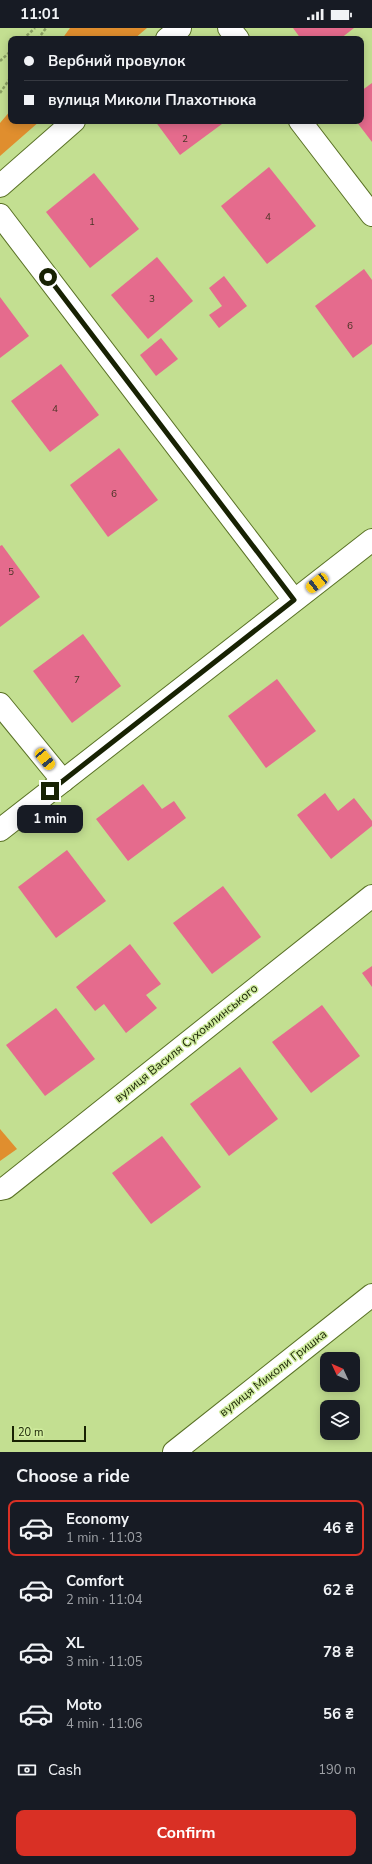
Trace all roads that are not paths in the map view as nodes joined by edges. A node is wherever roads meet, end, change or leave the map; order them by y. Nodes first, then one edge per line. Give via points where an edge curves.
1 (180, 28) edge
2 (171, 36) edge
3 (71, 124) edge
4 (302, 124) edge
5 (0, 186) edge
6 (0, 215) edge
7 (372, 215) edge
8 (372, 540) edge
9 (294, 600) junction
10 (0, 704) edge
11 (62, 781) junction
12 (0, 830) edge
13 (372, 896) edge
14 (0, 1189) edge
15 (372, 1295) edge
16 (174, 1452) edge

1 - 2 street
3 - 5 street
4 - 7 street
6 - 9 street
8 - 9 street
9 - 11 street
10 - 11 street
11 - 12 street
13 - 14 street, вулиця Василя Сухомлинського via 5,1188
15 - 16 street, вулиця Миколи Гришка

